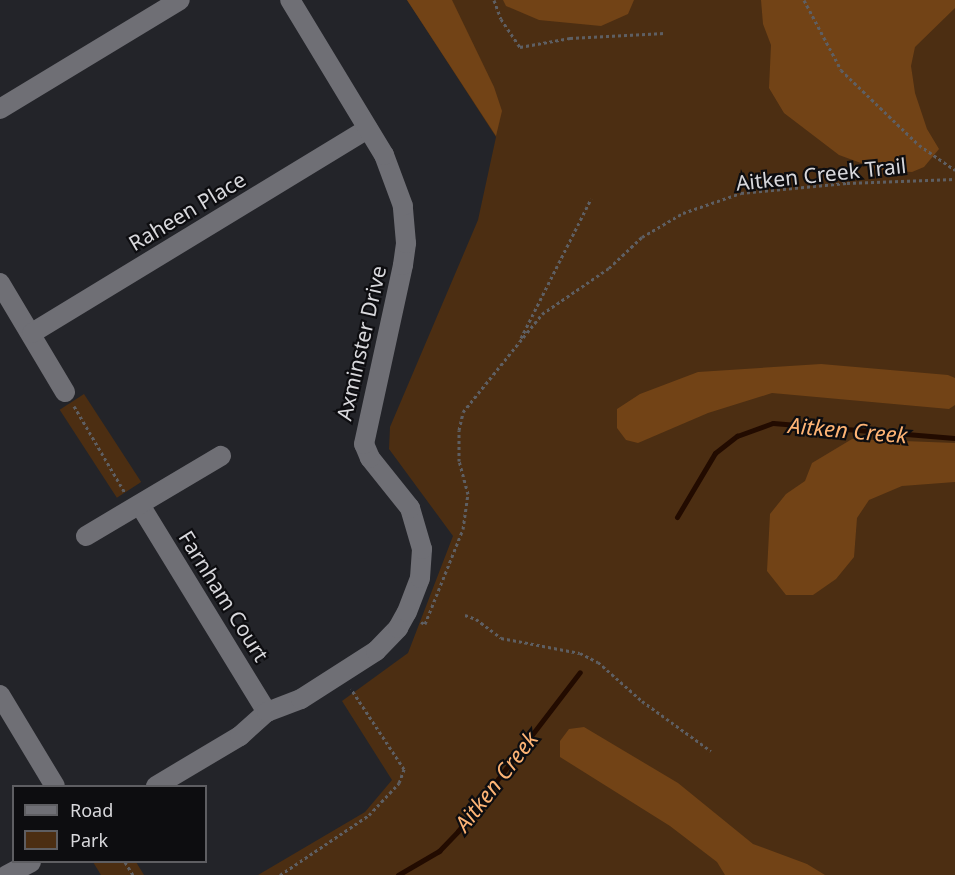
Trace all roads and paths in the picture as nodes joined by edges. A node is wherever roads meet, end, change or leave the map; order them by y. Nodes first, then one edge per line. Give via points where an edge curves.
1 (180, 0) edge
2 (290, 0) edge
3 (494, 0) edge
4 (804, 0) edge
5 (665, 33) dead end
6 (0, 110) edge
7 (368, 129) junction
8 (955, 170) edge
9 (955, 179) edge
10 (591, 199) dead end
11 (0, 283) edge
12 (32, 333) junction
13 (517, 345) junction
14 (65, 392) joint
15 (221, 456) dead end
16 (129, 511) junction
17 (86, 536) dead end
18 (465, 615) dead end
19 (417, 620) dead end
20 (358, 683) dead end
21 (0, 695) edge
22 (267, 712) junction
23 (711, 751) dead end
24 (54, 785) edge
25 (158, 785) edge
26 (28, 863) edge
27 (7, 875) edge
28 (280, 875) edge

1 - 6 street
2 - 7 street, Axminster Drive
3 - 5 path via 501,19 520,47 570,38
4 - 8 path via 841,70 919,145
7 - 12 street, Raheen Place
7 - 22 street, Axminster Drive via 399,190 406,243 364,444 370,458 410,508 421,542 421,572 398,628 376,651 301,699
9 - 13 path, Aitken Creek Trail via 858,182 741,193 683,213 642,237 609,268 542,314
10 - 13 path
11 - 12 street
12 - 14 street
13 - 19 path, Aitken Creek Trail via 463,412 459,461 468,494 463,529 425,624
14 - 16 path via 130,502
15 - 16 street
16 - 17 street
16 - 22 street, Farnham Court
18 - 23 path via 501,638 589,657
20 - 28 path via 350,689 404,769 399,783 369,815
21 - 24 street
22 - 25 street, Axminster Drive via 240,736
26 - 27 street

